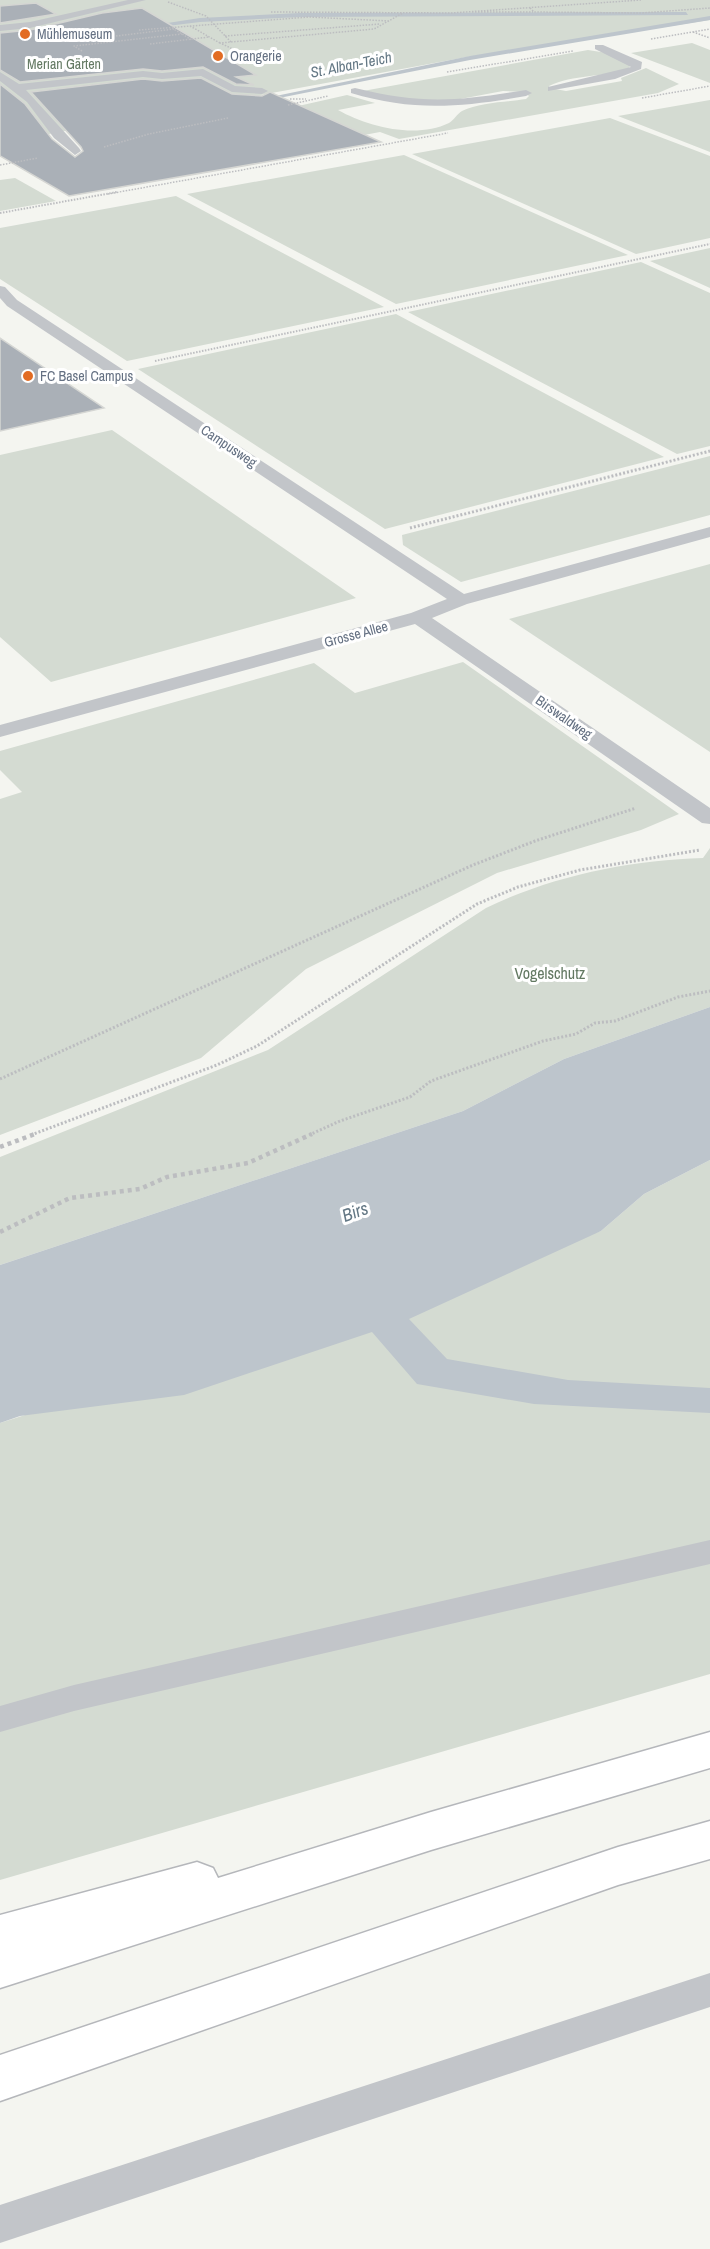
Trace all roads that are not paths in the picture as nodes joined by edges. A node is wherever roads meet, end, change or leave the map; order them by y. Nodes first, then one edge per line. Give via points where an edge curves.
1 (141, 0) edge
2 (0, 28) edge
3 (599, 47) dead end
4 (0, 75) edge
5 (16, 88) junction
6 (552, 89) dead end
7 (262, 91) dead end
8 (355, 91) dead end
9 (526, 93) dead end
10 (71, 148) dead end
11 (0, 290) edge
12 (710, 532) edge
13 (461, 600) junction
14 (417, 617) junction
15 (0, 731) edge
16 (710, 818) edge
17 (710, 1552) edge
18 (0, 1719) edge
19 (710, 1750) edge
20 (710, 1840) edge
21 (0, 1936) edge
22 (0, 1966) edge
23 (710, 1990) edge
24 (0, 2078) edge
25 (0, 2224) edge

1 - 2 lane
3 - 6 lane via 638,64 636,69
4 - 5 lane
5 - 7 lane via 143,74 203,72 232,89
5 - 10 lane
8 - 9 lane via 408,105 467,103
11 - 13 lane, Campusweg via 12,303
12 - 13 lane, Grosse Allee
13 - 14 lane, Grosse Allee
14 - 15 lane, Grosse Allee
14 - 16 lane, Birswaldweg
17 - 18 lane via 74,1698
19 - 21 highway
19 - 22 highway via 431,1831
20 - 24 highway via 618,1866
23 - 25 lane

